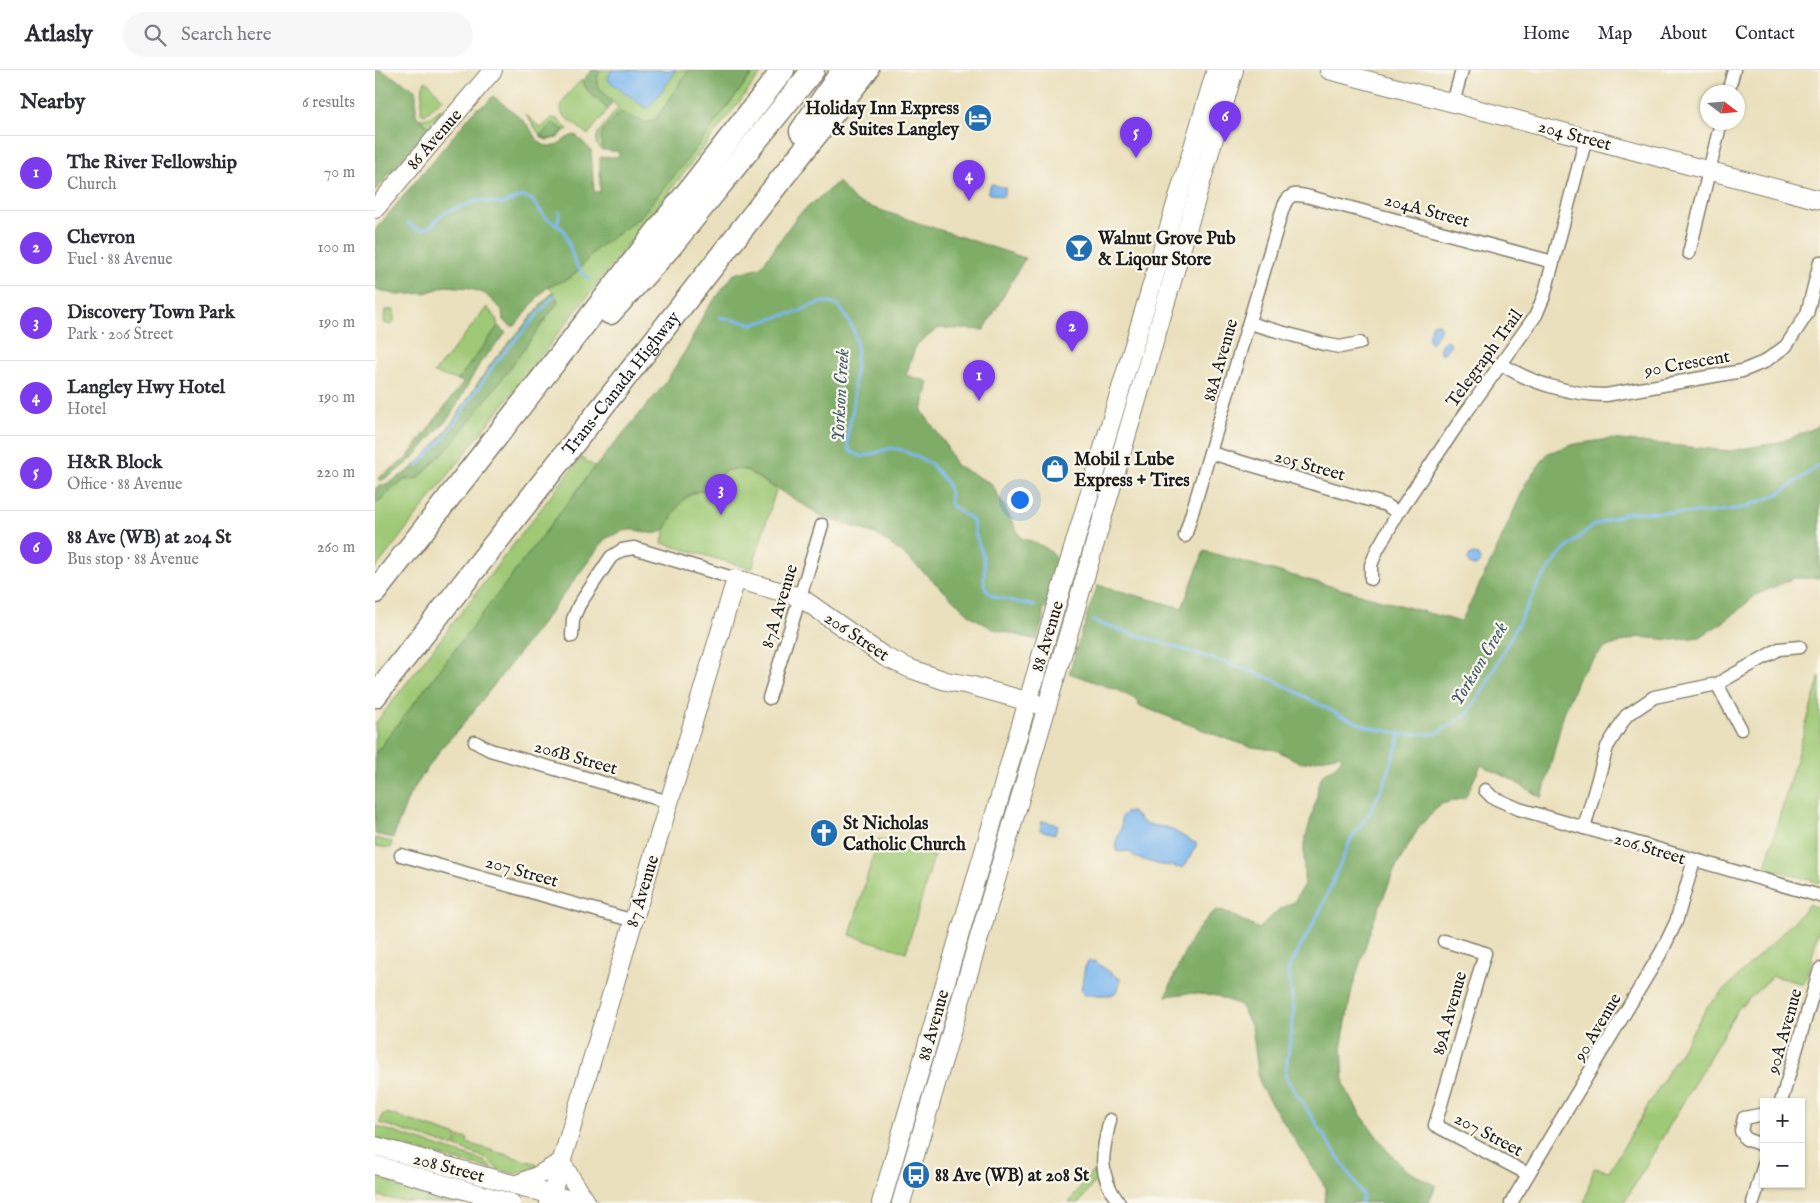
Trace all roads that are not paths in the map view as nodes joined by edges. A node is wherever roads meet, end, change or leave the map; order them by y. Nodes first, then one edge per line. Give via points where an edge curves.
1 (493, 70) edge
2 (783, 70) edge
3 (813, 70) edge
4 (843, 70) edge
5 (867, 70) edge
6 (1216, 70) edge
7 (1234, 70) edge
8 (1329, 70) edge
9 (1461, 70) edge
10 (1734, 70) edge
11 (1731, 85) edge
12 (1453, 103) junction
13 (1719, 130) edge
14 (1586, 138) junction
15 (1709, 170) junction
16 (1291, 195) joint
17 (1820, 200) edge
18 (375, 209) edge
19 (1689, 253) dead end
20 (1553, 262) junction
21 (1820, 262) edge
22 (671, 319) junction
23 (1249, 323) junction
24 (1360, 343) dead end
25 (1502, 364) junction
26 (490, 445) junction
27 (1211, 453) junction
28 (1099, 462) junction
29 (1117, 467) junction
30 (1399, 513) junction
31 (822, 525) dead end
32 (1185, 536) dead end
33 (735, 579) junction
34 (1371, 579) dead end
35 (375, 592) edge
36 (799, 597) junction
37 (572, 636) dead end
38 (1800, 648) dead end
39 (1717, 684) junction
40 (375, 696) edge
41 (769, 698) dead end
42 (1027, 702) junction
43 (1046, 707) junction
44 (1741, 729) dead end
45 (475, 742) dead end
46 (1006, 774) junction
47 (1485, 790) dead end
48 (669, 802) junction
49 (1584, 828) junction
50 (401, 855) dead end
51 (1694, 860) junction
52 (998, 874) junction
53 (1820, 896) edge
54 (633, 921) junction
55 (1444, 940) dead end
56 (1820, 969) edge
57 (1782, 1098) edge
58 (1760, 1115) edge
59 (1110, 1120) dead end
60 (1435, 1125) joint
61 (1760, 1144) edge
62 (375, 1146) edge
63 (561, 1162) junction
64 (375, 1165) edge
65 (1528, 1174) junction
66 (1760, 1178) edge
67 (515, 1184) junction
68 (550, 1199) edge
69 (509, 1203) edge
70 (581, 1203) edge
71 (587, 1203) edge
72 (881, 1203) edge
73 (901, 1203) edge
74 (1119, 1203) edge
75 (1511, 1203) edge
76 (1753, 1203) edge

1 - 18 main road, 86 Avenue
2 - 26 highway
3 - 26 highway via 671,246
4 - 22 highway
5 - 22 highway, Trans-Canada Highway
6 - 28 main road, 88 Avenue
7 - 29 main road, 88 Avenue
8 - 12 main road, 204 Street
9 - 12 street
10 - 11 street
12 - 14 main road, 204 Street
13 - 15 street
14 - 15 main road, 204 Street
14 - 20 street, Telegraph Trail
15 - 17 main road, 204 Street
15 - 19 street
16 - 20 street, 204A Street via 1310,197
16 - 23 street, 88A Avenue via 1282,211
20 - 25 street, Telegraph Trail via 1536,315
21 - 25 street, 90 Crescent via 1807,314 1796,333 1786,346 1764,362 1742,371 1606,395 1589,395 1525,378
22 - 40 highway, Trans-Canada Highway
23 - 24 street via 1340,347
23 - 27 street, 88A Avenue
25 - 30 street, Telegraph Trail
26 - 35 highway
27 - 30 street, 205 Street via 1386,505
27 - 32 street, 88A Avenue
28 - 29 main road
28 - 42 main road, 88 Avenue
29 - 43 main road, 88 Avenue
30 - 34 street, Telegraph Trail via 1377,550 1371,565
31 - 36 street, 87A Avenue
33 - 36 main road, 206 Street
33 - 37 street, 206 Street via 634,548 622,550 611,557 579,606 573,619
33 - 48 main road, 87 Avenue
36 - 41 street, 87A Avenue
36 - 42 main road, 206 Street via 885,657 911,669
38 - 39 street via 1779,649
39 - 44 street
39 - 49 street via 1654,697 1626,716 1607,747
42 - 43 main road, 206 Street
42 - 46 main road, 88 Avenue
43 - 52 main road, 88 Avenue
45 - 48 street, 206B Street via 489,750
46 - 52 main road via 1008,793 991,863 991,869
46 - 72 main road, 88 Avenue
47 - 49 street, 206 Street via 1519,809
48 - 54 main road, 87 Avenue
49 - 51 street, 206 Street
50 - 54 street, 207 Street
51 - 53 street, 206 Street
51 - 65 street, 90 Avenue via 1676,922 1665,946
52 - 73 main road, 88 Avenue
54 - 63 main road, 87 Avenue
55 - 60 street, 89A Avenue via 1485,953
56 - 57 street, 90A Avenue
58 - 61 street via 1744,1118 1741,1131 1746,1139
59 - 74 street via 1102,1164 1110,1190
60 - 65 street, 207 Street
62 - 67 main road, 208 Street
63 - 67 main road
63 - 68 main road, 87 Avenue
63 - 71 main road
64 - 69 main road, 208 Street
65 - 75 street, 90 Avenue
66 - 76 street
67 - 68 main road, 208 Street
68 - 70 main road, 208 Street

